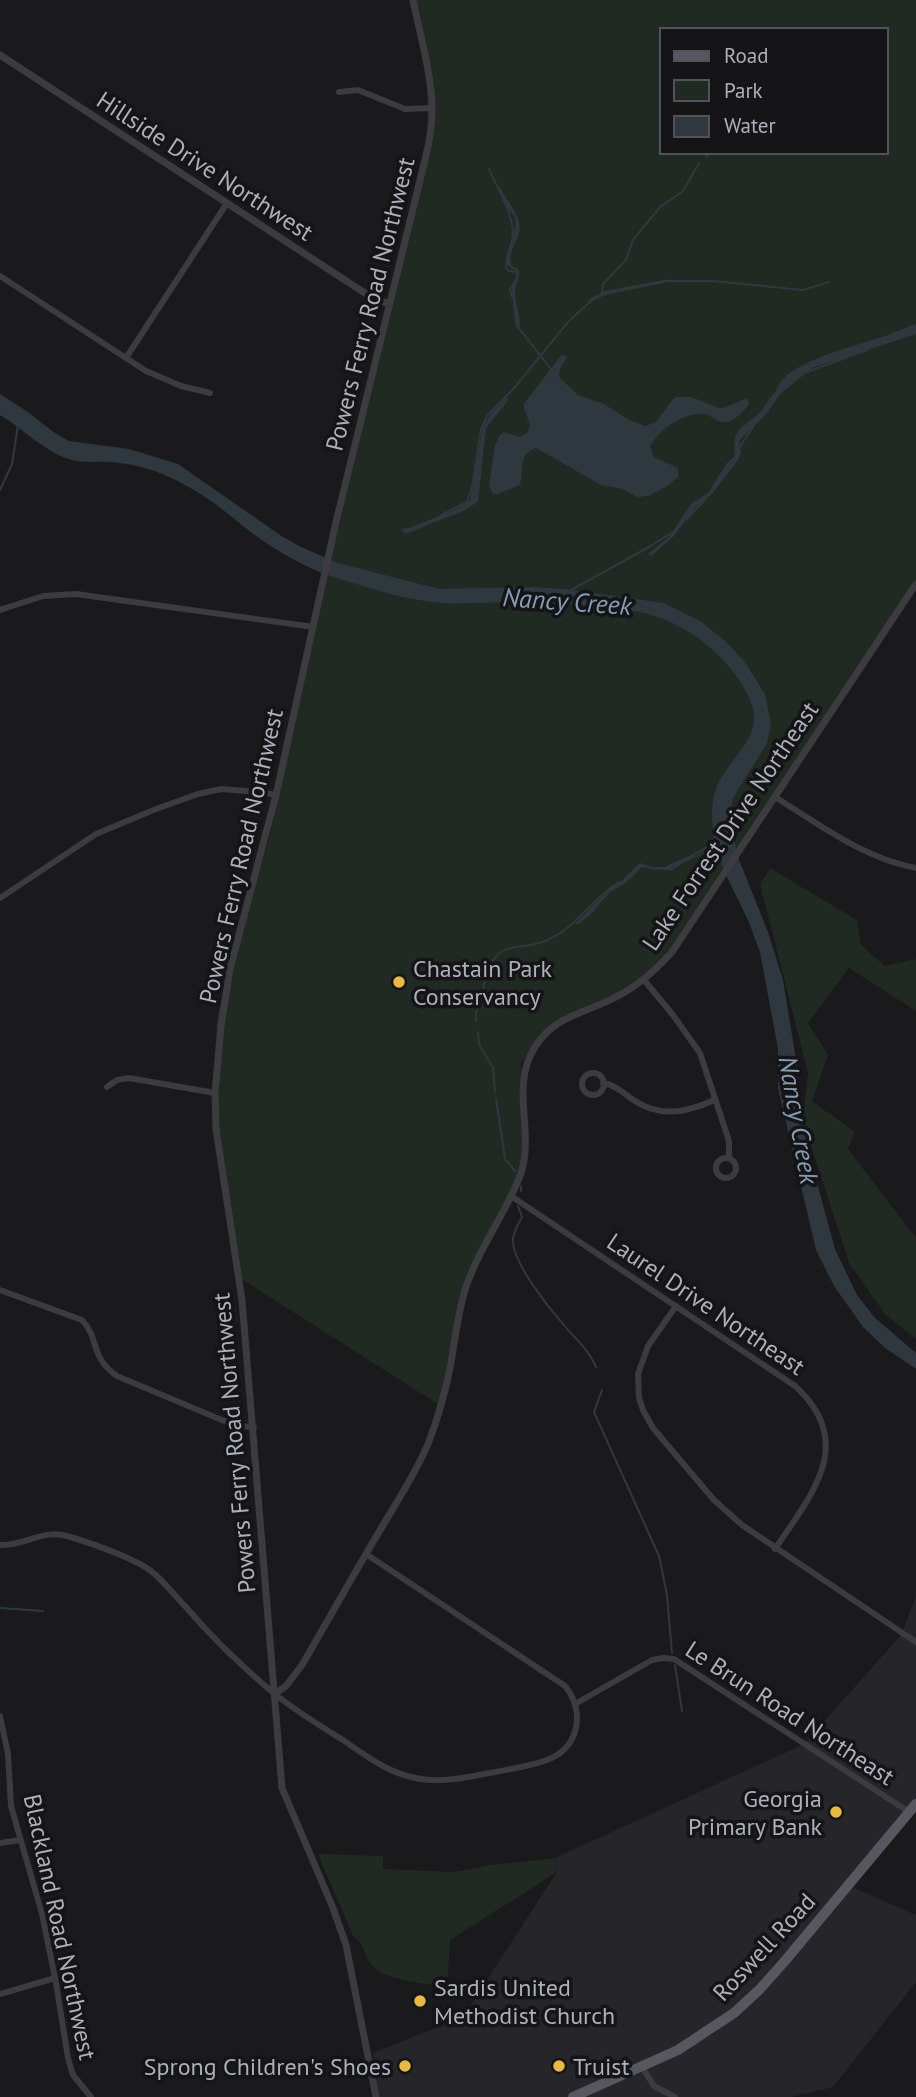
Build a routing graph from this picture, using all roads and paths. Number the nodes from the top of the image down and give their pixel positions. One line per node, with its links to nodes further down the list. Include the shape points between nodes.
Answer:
1 (413, 0): 4 (street, Powers Ferry Road Northwest)
2 (0, 55): 5 (street, Hillside Drive Northwest)
3 (339, 92): 4 (street, via 358,90 405,109)
4 (432, 108): 7 (street, Powers Ferry Road Northwest, via 425,160)
5 (226, 203): 7 (street, Hillside Drive Northwest, via 374,299); 8 (street)
6 (0, 276): 8 (street)
7 (390, 304): 12 (street, Powers Ferry Road Northwest)
8 (126, 358): 9 (street, via 163,379)
9 (210, 393)
10 (916, 584): 14 (street, Lake Forrest Drive Northeast)
11 (0, 610): 12 (street, via 43,596 76,594)
12 (314, 627): 13 (street, Powers Ferry Road Northwest)
13 (276, 796): 16 (street, via 220,789 156,809 96,834); 20 (street, Powers Ferry Road Northwest, via 230,969)
14 (775, 797): 15 (street, via 855,846 890,862); 17 (street, Lake Forrest Drive Northeast, via 672,952)
15 (916, 867)
16 (0, 898)
17 (644, 980): 21 (street, via 700,1053); 23 (street, Lake Forrest Drive Northeast, via 566,1017 534,1047 522,1082 525,1156)
18 (603, 1083): 21 (street, via 664,1112 688,1111)
19 (107, 1087): 20 (street, via 130,1078)
20 (215, 1093): 26 (street, Powers Ferry Road Northwest)
21 (714, 1100): 22 (street, via 729,1141)
22 (729, 1158)
23 (511, 1196): 25 (street, Laurel Drive Northeast); 29 (street, Lake Forrest Drive Northeast, via 466,1289 428,1443)
24 (0, 1290): 26 (street, via 82,1320 100,1360 117,1376 236,1426)
25 (676, 1306): 28 (street, via 641,1362 637,1386 643,1410 653,1429 714,1500); 28 (street, Laurel Drive Northeast, via 795,1386 820,1419 825,1447 821,1474)
26 (254, 1427): 31 (street, Powers Ferry Road Northwest)
27 (0, 1545): 31 (street, via 61,1535 141,1565 160,1578)
28 (775, 1549): 30 (street)
29 (366, 1553): 31 (street, Lake Forrest Drive Northeast, via 302,1665); 32 (street, via 559,1682)
30 (916, 1642)
31 (275, 1694): 32 (street, via 385,1768 437,1781 515,1769 554,1757 574,1734); 42 (street, Powers Ferry Road Northwest, via 282,1788 346,1945)
32 (575, 1704): 35 (street, Le Brun Road Northeast, via 652,1660 674,1659)
33 (0, 1716): 34 (street, Blackland Road Northwest)
34 (1, 1725): 36 (street, Blackland Road Northwest)
35 (913, 1808): 40 (main road, Roswell Road, via 759,1990 707,2032)
36 (20, 1840): 37 (street); 38 (street, Blackland Road Northwest)
37 (0, 1843)
38 (55, 1978): 39 (street); 41 (street, Blackland Road Northwest, via 68,2059 73,2075)
39 (0, 1994)
40 (642, 2067): 43 (main road, Roswell Road); 44 (street, via 654,2085)
41 (91, 2097)
42 (376, 2097)
43 (573, 2097)
44 (675, 2097)

